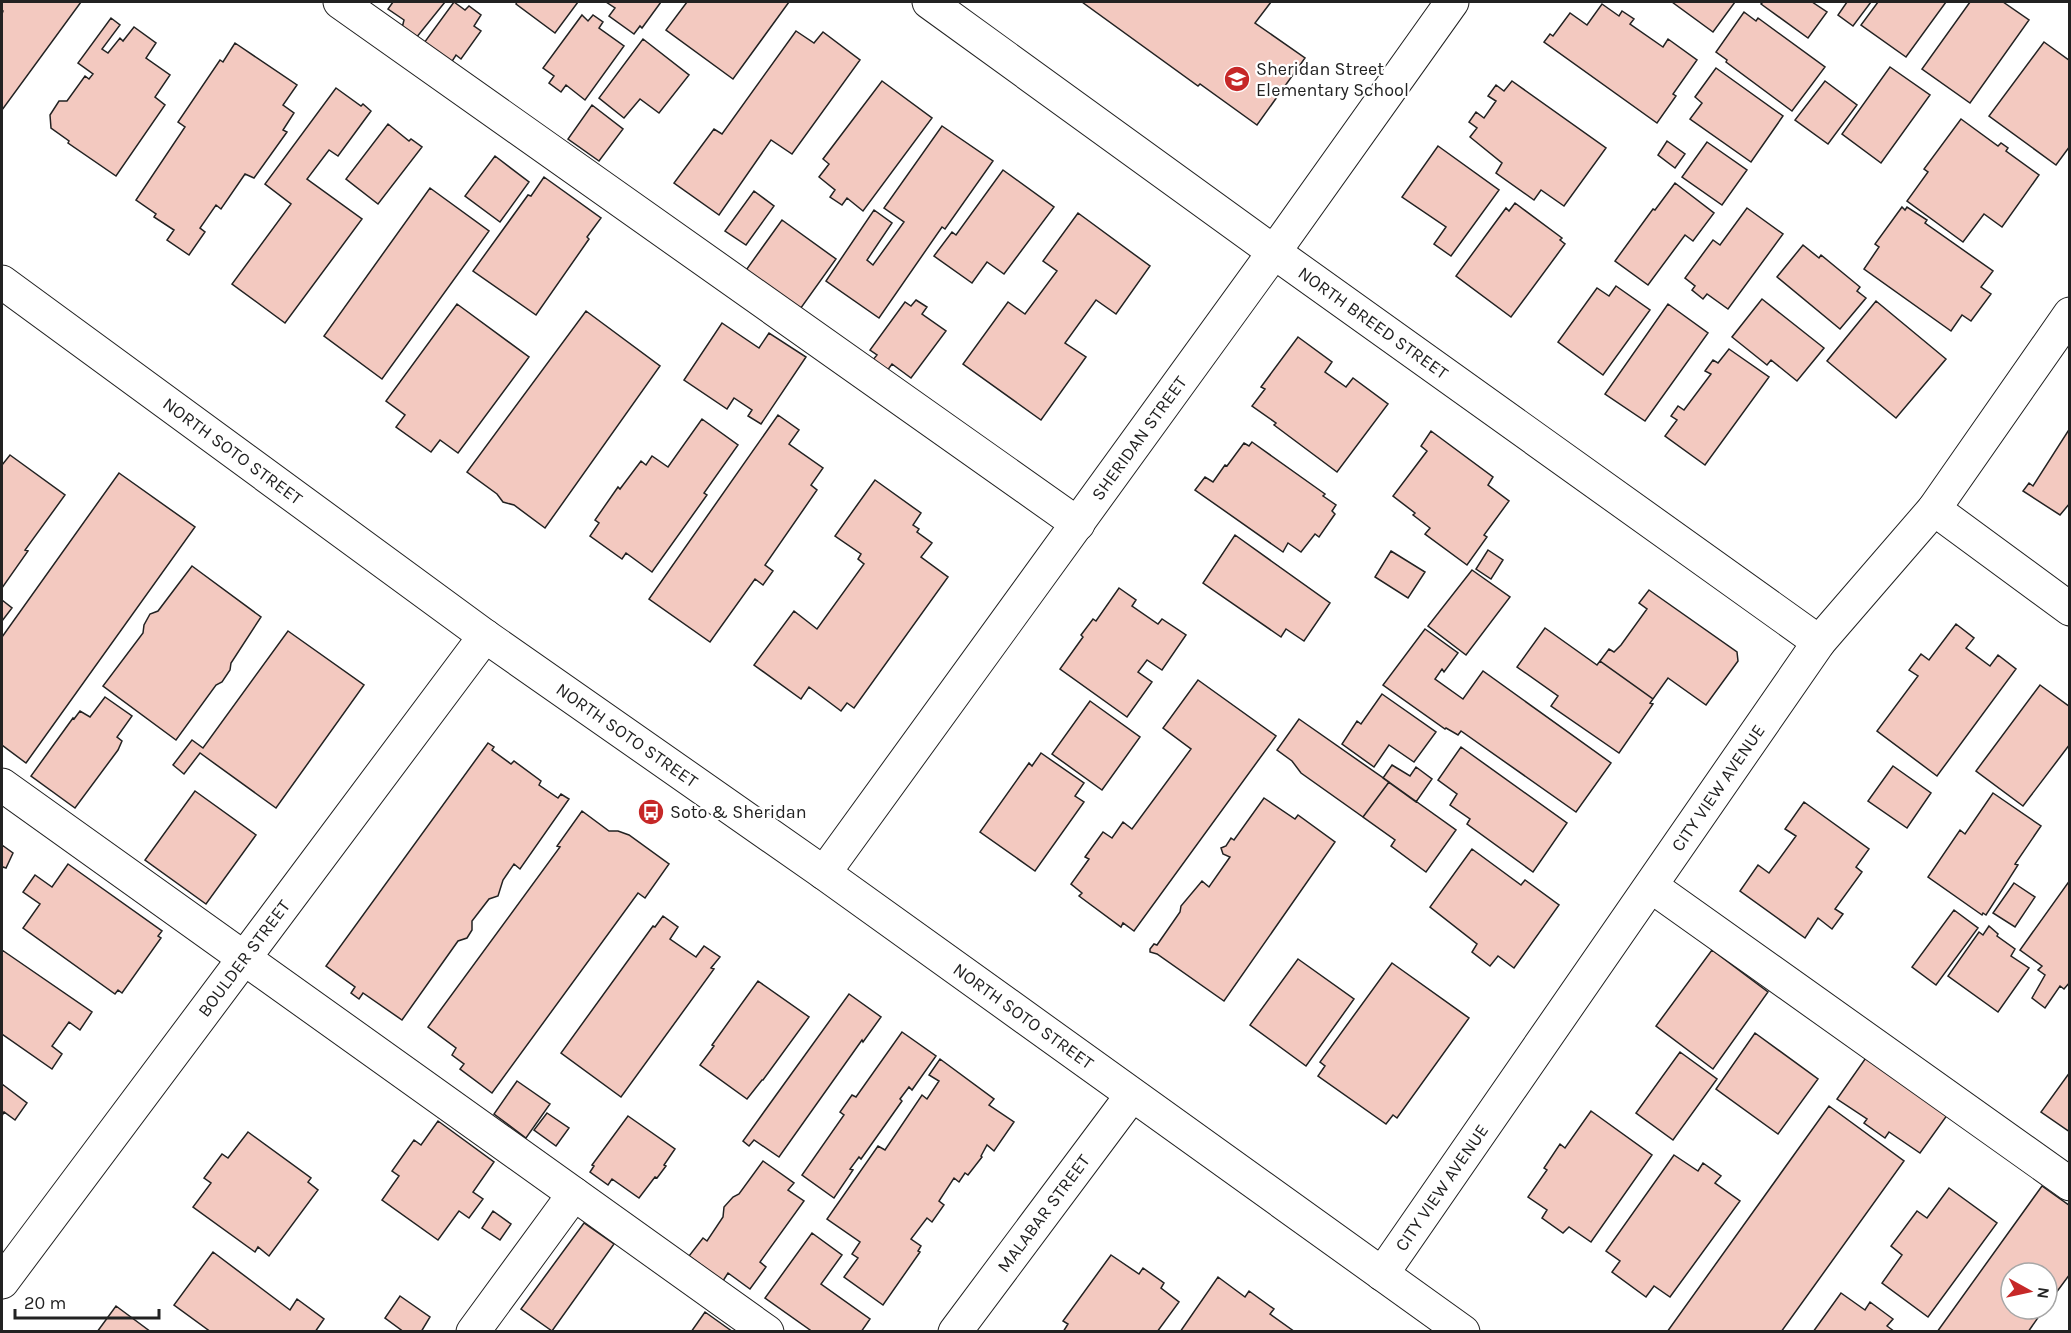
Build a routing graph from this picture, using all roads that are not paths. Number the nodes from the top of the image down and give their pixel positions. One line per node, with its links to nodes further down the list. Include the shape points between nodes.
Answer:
1 (340, 2): 8 (street)
2 (928, 2): 4 (street, NORTH BREED STREET)
3 (1452, 2): 4 (street, SHERIDAN STREET)
4 (1274, 252): 8 (street, SHERIDAN STREET); 11 (street, NORTH BREED STREET)
5 (2, 282): 10 (street, NORTH SOTO STREET)
6 (2070, 314): 7 (street, CITY VIEW AVENUE)
7 (1934, 509): 9 (street); 11 (street, CITY VIEW AVENUE)
8 (1078, 524): 13 (street, SHERIDAN STREET)
9 (2070, 609)
10 (485, 636): 13 (street, NORTH SOTO STREET); 15 (street, BOULDER STREET)
11 (1819, 642): 14 (street, CITY VIEW AVENUE)
12 (2, 785): 15 (street)
13 (824, 873): 16 (street, NORTH SOTO STREET)
14 (1651, 886): 17 (street); 19 (street, CITY VIEW AVENUE)
15 (243, 959): 18 (street); 20 (street, BOULDER STREET)
16 (1132, 1095): 19 (street, NORTH SOTO STREET); 23 (street, MALABAR STREET)
17 (2070, 1184)
18 (574, 1194): 21 (street); 22 (street)
19 (1382, 1274): 24 (street, NORTH SOTO STREET)
20 (2, 1282)
21 (473, 1332)
22 (767, 1332)
23 (955, 1332)
24 (1463, 1332)

